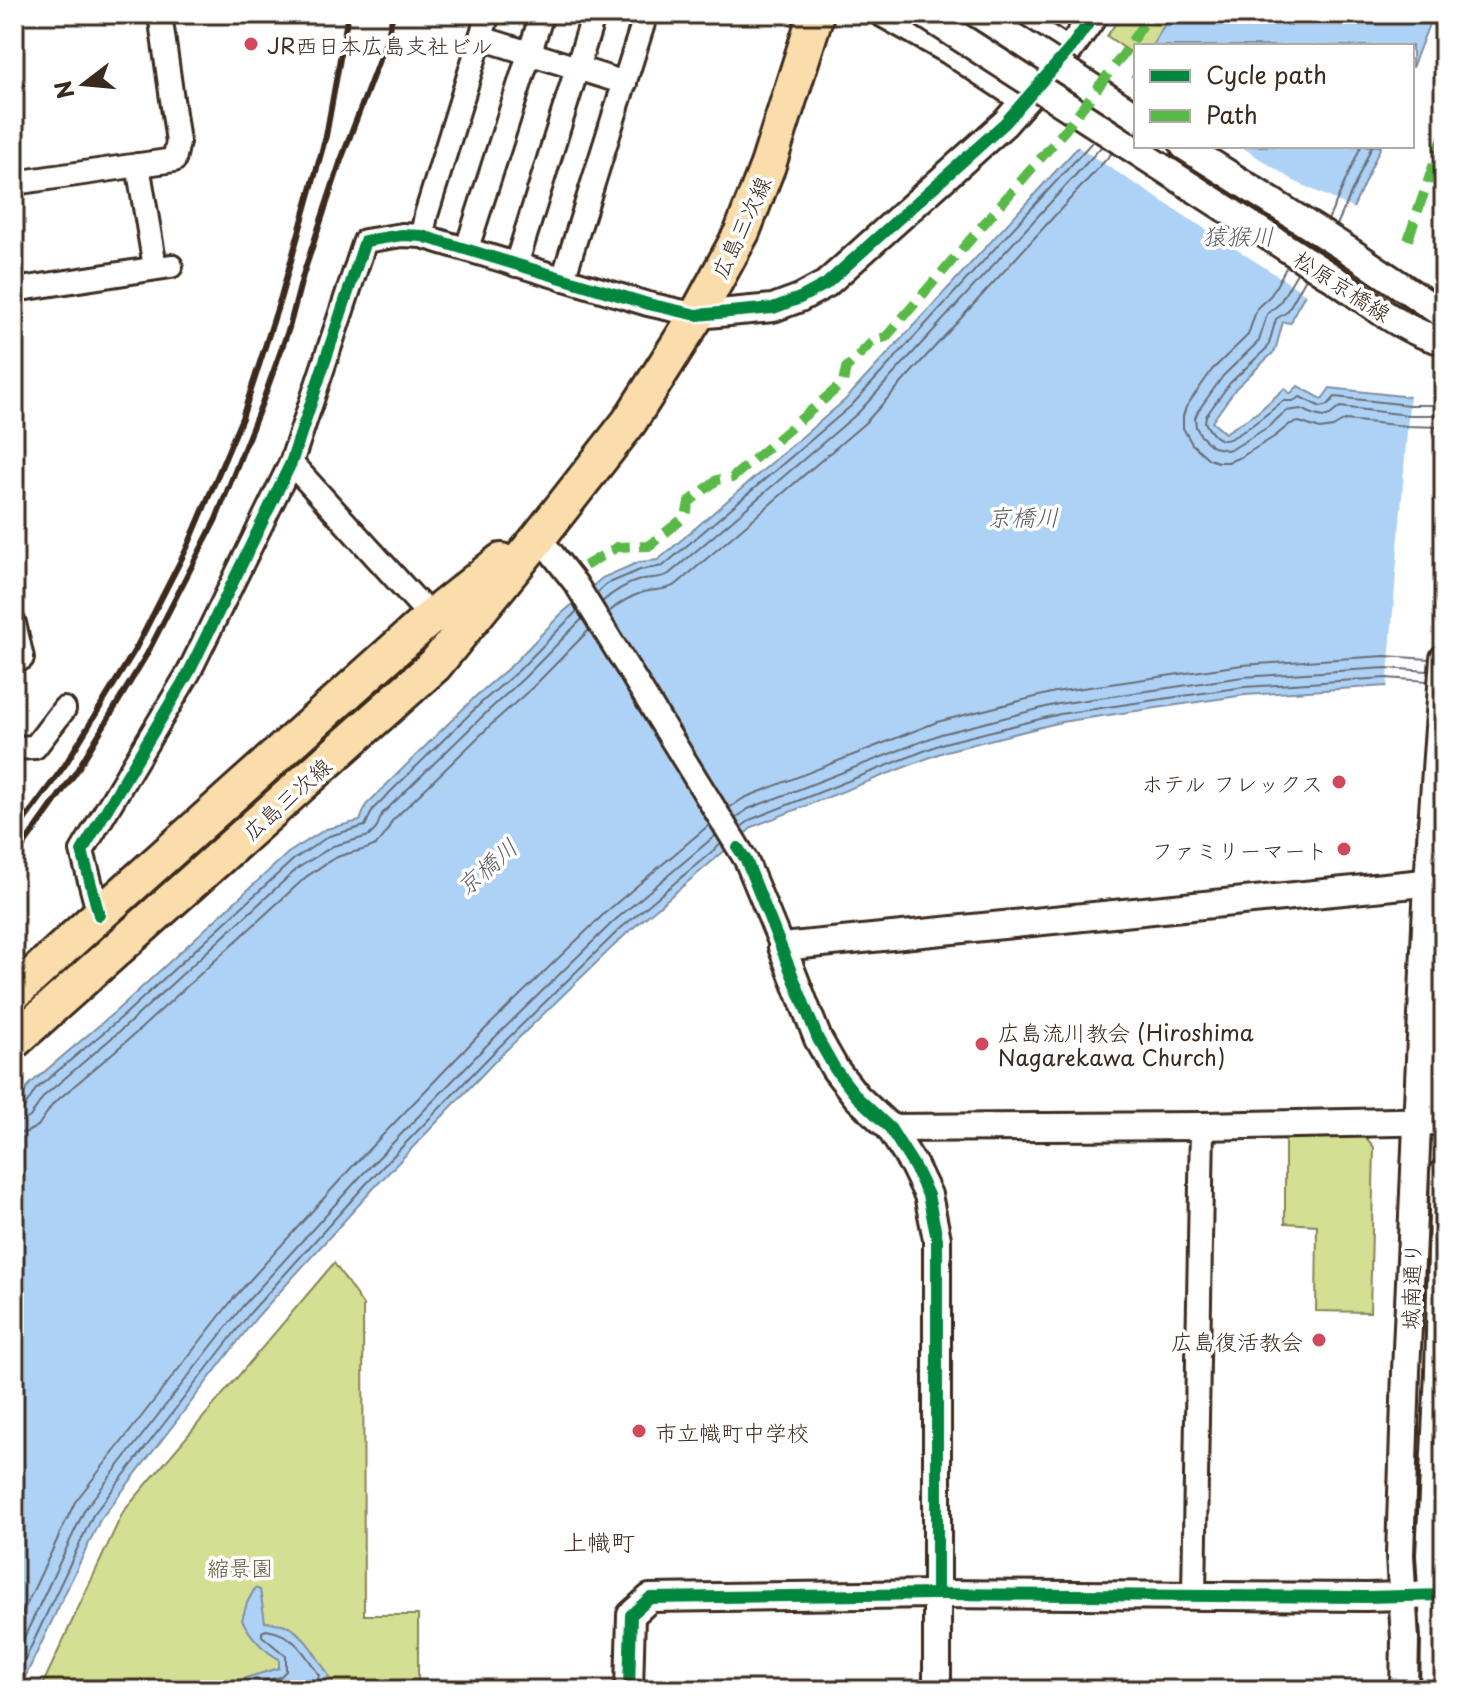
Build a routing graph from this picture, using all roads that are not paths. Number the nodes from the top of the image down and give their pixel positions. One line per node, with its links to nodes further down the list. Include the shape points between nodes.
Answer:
1 (160, 14): 20 (street, via 178,142 174,160)
2 (488, 14): 12 (street)
3 (542, 14): 14 (street)
4 (594, 14): 15 (street)
5 (646, 14): 16 (street)
6 (816, 14): 27 (main road, 広島三次線, via 742,232)
7 (880, 14): 17 (street)
8 (924, 14): 29 (street, 松原京橋線, bridge, via 1389,316)
9 (978, 14): 18 (street, bridge)
10 (1014, 14): 13 (street)
11 (1095, 14): 13 (street)
12 (481, 38): 14 (street); 22 (street)
13 (1069, 50): 17 (street)
14 (531, 54): 15 (street); 23 (street)
15 (577, 67): 16 (street); 24 (street)
16 (625, 83): 25 (street)
17 (1024, 102): 27 (street, via 826,284 773,308)
18 (1134, 115)
19 (1187, 148): 28 (street, 松原京橋線)
20 (138, 165): 21 (street); 26 (street, via 163,266)
21 (14, 183)
22 (422, 236): 23 (street); 30 (street, via 365,241)
23 (467, 248): 24 (street)
24 (516, 265): 25 (street)
25 (563, 279): 27 (street)
26 (14, 290)
27 (697, 315): 31 (main road, 広島三次線, via 629,422)
28 (1444, 315)
29 (1444, 341)
30 (291, 463): 32 (street); 39 (street, via 189,672 82,851)
31 (539, 537): 32 (main road, 広島三次線); 40 (street, via 576,584 746,860); 42 (main road, 広島三次線, via 435,665)
32 (431, 617): 39 (main road, 広島三次線)
33 (14, 623): 34 (street)
34 (22, 658)
35 (1444, 658): 38 (street, 城南通り)
36 (64, 709): 37 (street, via 35,747)
37 (14, 748)
38 (1436, 882): 40 (street); 43 (street, 城南通り); 45 (street, 城南通り)
39 (99, 915): 41 (main road, 広島三次線)
40 (782, 947): 47 (street, via 835,1069)
41 (14, 993)
42 (14, 1041)
43 (1444, 1104)
44 (1444, 1121): 45 (street)
45 (1417, 1123): 46 (street); 49 (street, 城南通り)
46 (1202, 1126): 47 (street); 52 (street)
47 (890, 1128): 51 (street, via 928,1195 937,1239)
48 (1444, 1172): 50 (street, 城南通り)
49 (1406, 1371): 50 (street); 54 (street, 城南通り)
50 (1442, 1372): 53 (street, 城南通り, via 1430,1555)
51 (937, 1594): 52 (street); 55 (street, via 650,1598 631,1615); 56 (street)
52 (1194, 1594): 54 (street)
53 (1438, 1595): 54 (street); 58 (street, 城南通り)
54 (1402, 1596): 57 (street, 城南通り)
55 (629, 1690)
56 (937, 1690)
57 (1404, 1690)
58 (1434, 1690)

